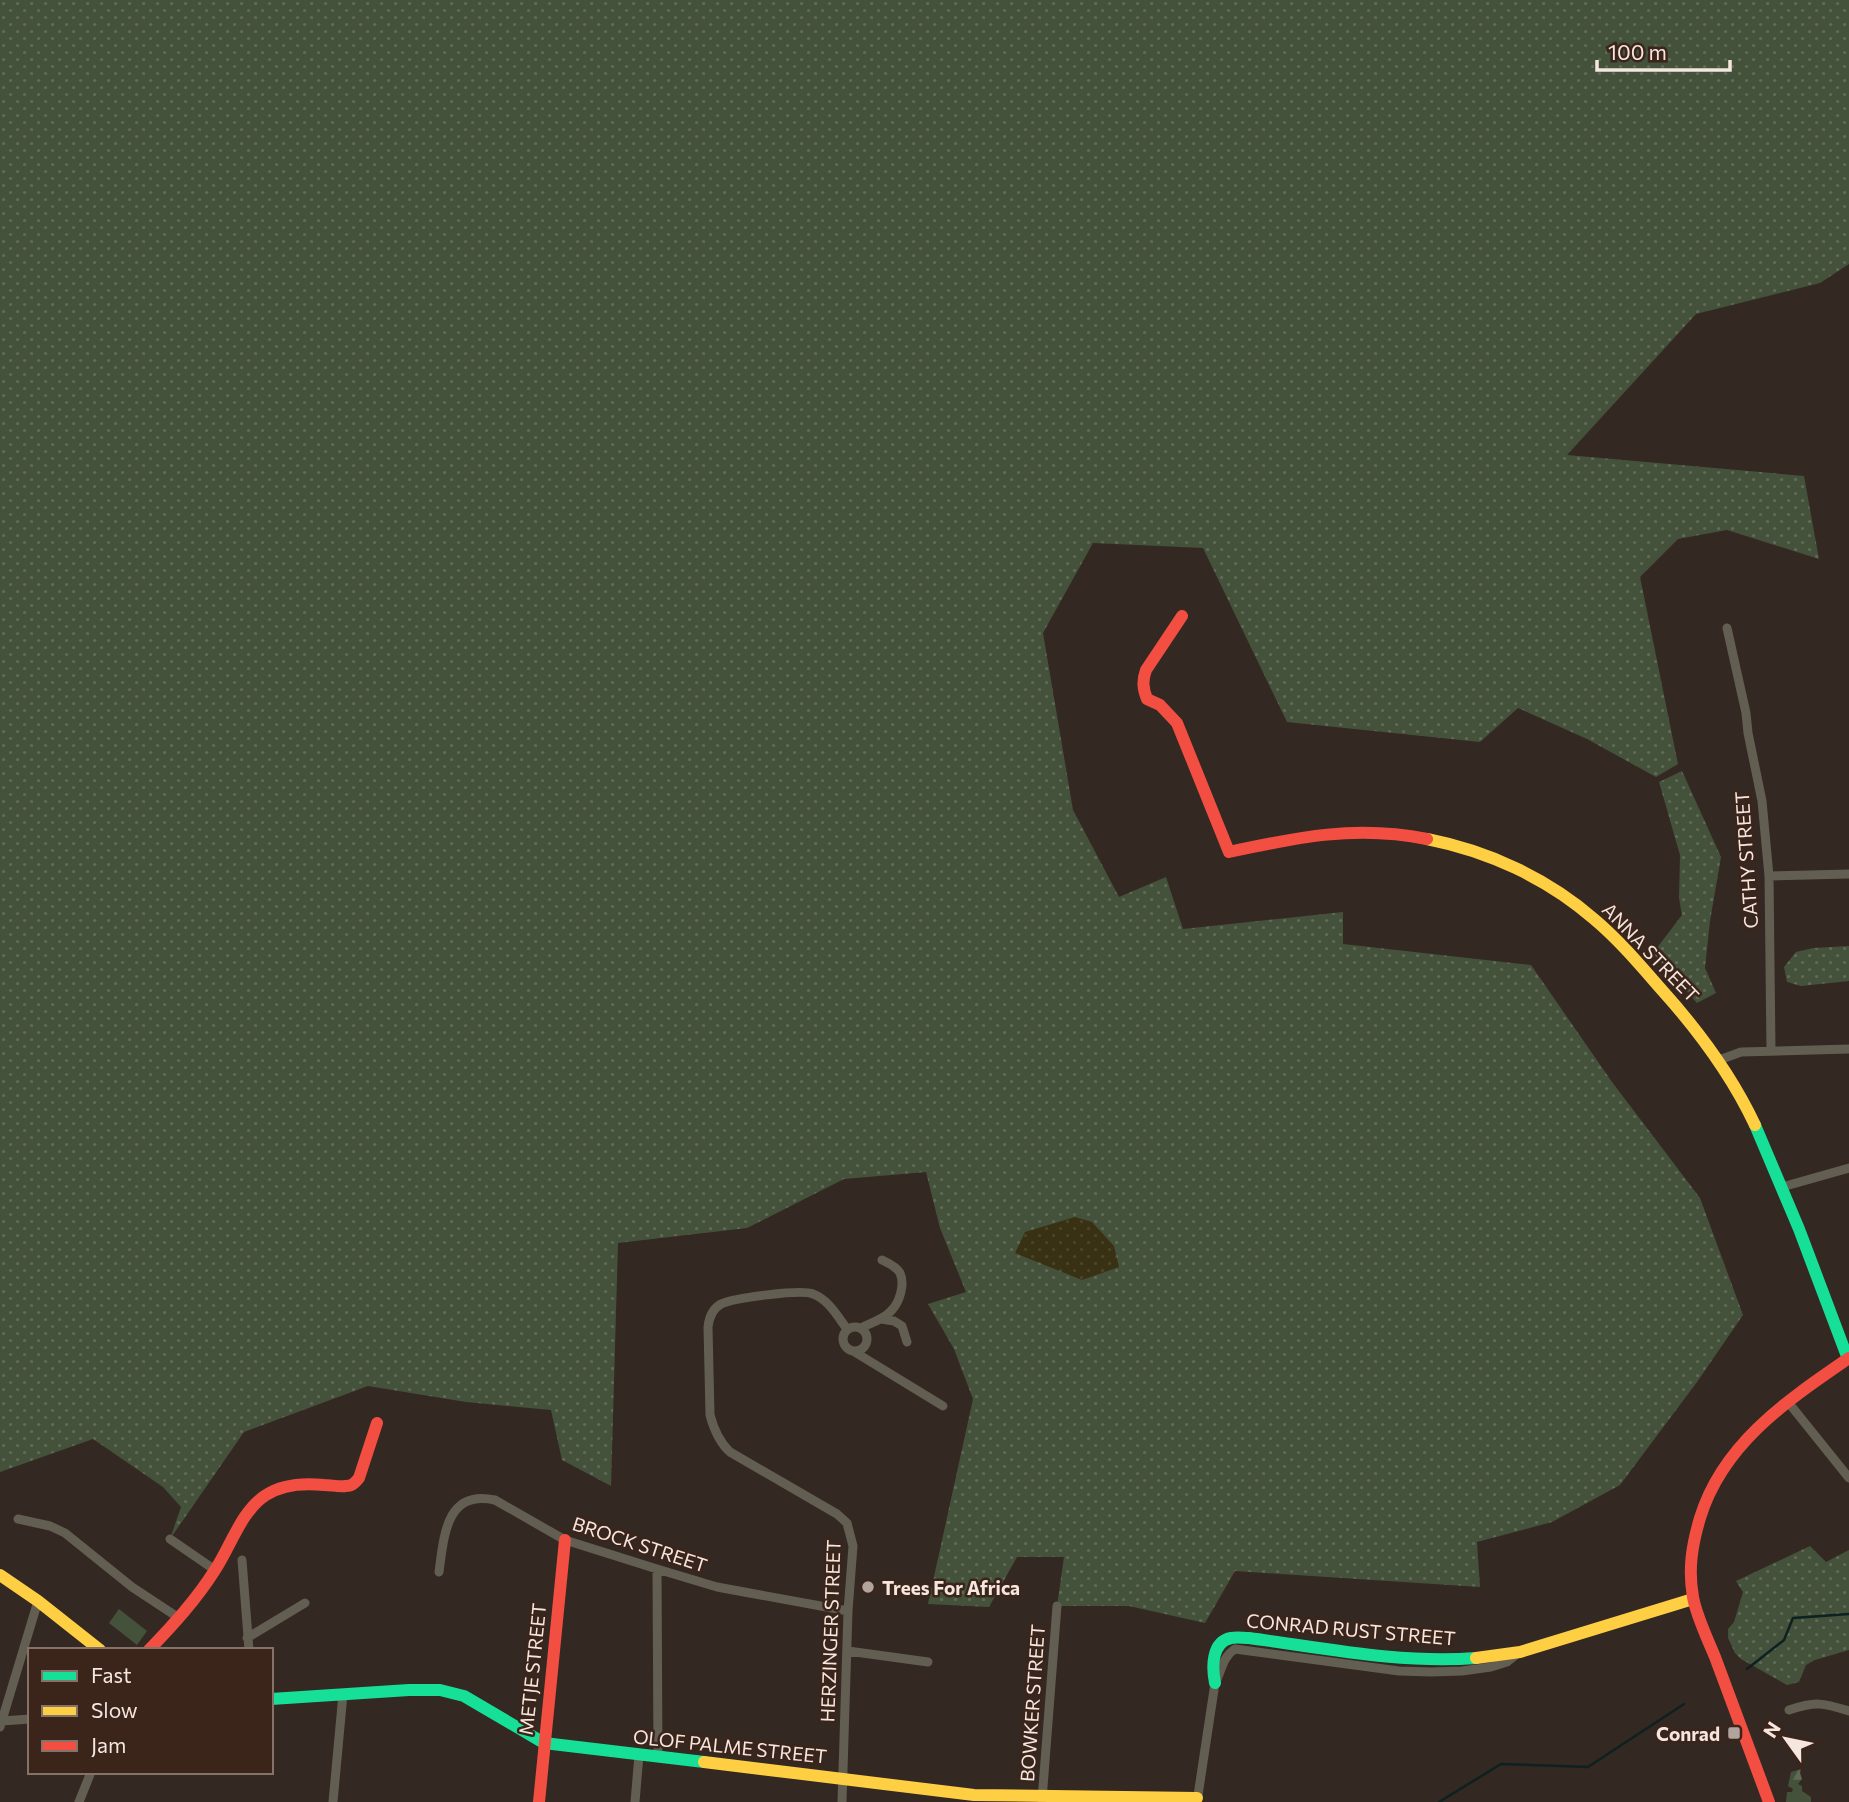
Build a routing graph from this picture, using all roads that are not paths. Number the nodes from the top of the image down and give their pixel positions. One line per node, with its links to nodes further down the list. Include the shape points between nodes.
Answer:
1 (1182, 616): 7 (street, ANNA STREET, via 1146,670 1142,688 1147,699 1177,723 1229,852 1348,832 1445,842 1480,852 1527,873 1592,917 1693,1024)
2 (1727, 628): 4 (street, CATHY STREET, via 1762,801)
3 (1849, 874): 4 (street)
4 (1769, 876): 6 (street, CATHY STREET)
5 (1849, 1049): 6 (street)
6 (1771, 1050): 7 (street, via 1741,1052)
7 (1719, 1060): 9 (street, ANNA STREET)
8 (1849, 1168): 9 (street)
9 (1782, 1187): 16 (street, ANNA STREET)
10 (881, 1260): 11 (street, via 894,1266 902,1281 897,1302)
11 (881, 1319): 12 (street); 14 (street, via 902,1326)
12 (861, 1328): 13 (street); 15 (street, via 867,1343)
13 (847, 1329): 15 (street, HERZINGER STREET, via 842,1339); 33 (street, HERZINGER STREET, via 823,1300 803,1291 721,1304 710,1314 708,1327 709,1415 717,1436 730,1452 847,1523 853,1546)
14 (907, 1342)
15 (853, 1352): 18 (street)
16 (1849, 1359): 17 (street)
17 (1788, 1402): 20 (street); 29 (street, via 1753,1430 1728,1459 1706,1499 1693,1540)
18 (943, 1406)
19 (377, 1423): 26 (street, via 353,1485 306,1483 264,1497 249,1511)
20 (1849, 1478)
21 (18, 1519): 34 (street, via 65,1533)
22 (170, 1539): 26 (street)
23 (565, 1540): 25 (street, BROCK STREET); 27 (street, BROCK STREET, via 495,1500 472,1499 447,1523); 49 (street, METJE STREET)
24 (242, 1560): 35 (street)
25 (657, 1569): 33 (street, BROCK STREET, via 717,1587); 51 (street)
26 (215, 1570): 34 (street)
27 (439, 1572)
28 (0, 1575): 30 (street)
29 (1693, 1599): 40 (street, CONRAD RUST STREET); 62 (street)
30 (38, 1601): 36 (street); 48 (street)
31 (305, 1603): 35 (street)
32 (1057, 1606): 55 (street, BOWKER STREET)
33 (848, 1611): 39 (street, HERZINGER STREET)
34 (179, 1618): 37 (street)
35 (247, 1637): 38 (street)
36 (97, 1648)
37 (151, 1648)
38 (249, 1648)
39 (848, 1651): 41 (street); 53 (street, HERZINGER STREET)
40 (1520, 1651): 42 (street, CONRAD RUST STREET, via 1491,1667 1431,1672 1235,1649 1226,1657); 42 (street, CONRAD RUST STREET, via 1479,1658 1424,1659 1230,1637 1216,1652)
41 (928, 1662)
42 (1215, 1683): 56 (street)
43 (343, 1695): 44 (street, OLOF PALME STREET); 49 (street, OLOF PALME STREET, via 409,1690 453,1693); 58 (street)
44 (273, 1699)
45 (1789, 1710): 46 (street, via 1816,1703)
46 (1849, 1711)
47 (28, 1719): 48 (street)
48 (1, 1724)
49 (544, 1743): 50 (street, OLOF PALME STREET); 59 (street, METJE STREET)
50 (639, 1755): 51 (street, OLOF PALME STREET); 60 (street)
51 (657, 1757): 53 (street, OLOF PALME STREET)
52 (90, 1774): 57 (street)
53 (843, 1778): 54 (street, OLOF PALME STREET); 61 (street, HERZINGER STREET)
54 (974, 1798): 55 (street, OLOF PALME STREET)
55 (1042, 1799): 56 (street, OLOF PALME STREET)
56 (1197, 1800)
57 (79, 1802)
58 (333, 1802)
59 (539, 1802)
60 (635, 1802)
61 (842, 1802)
62 (1769, 1802)

